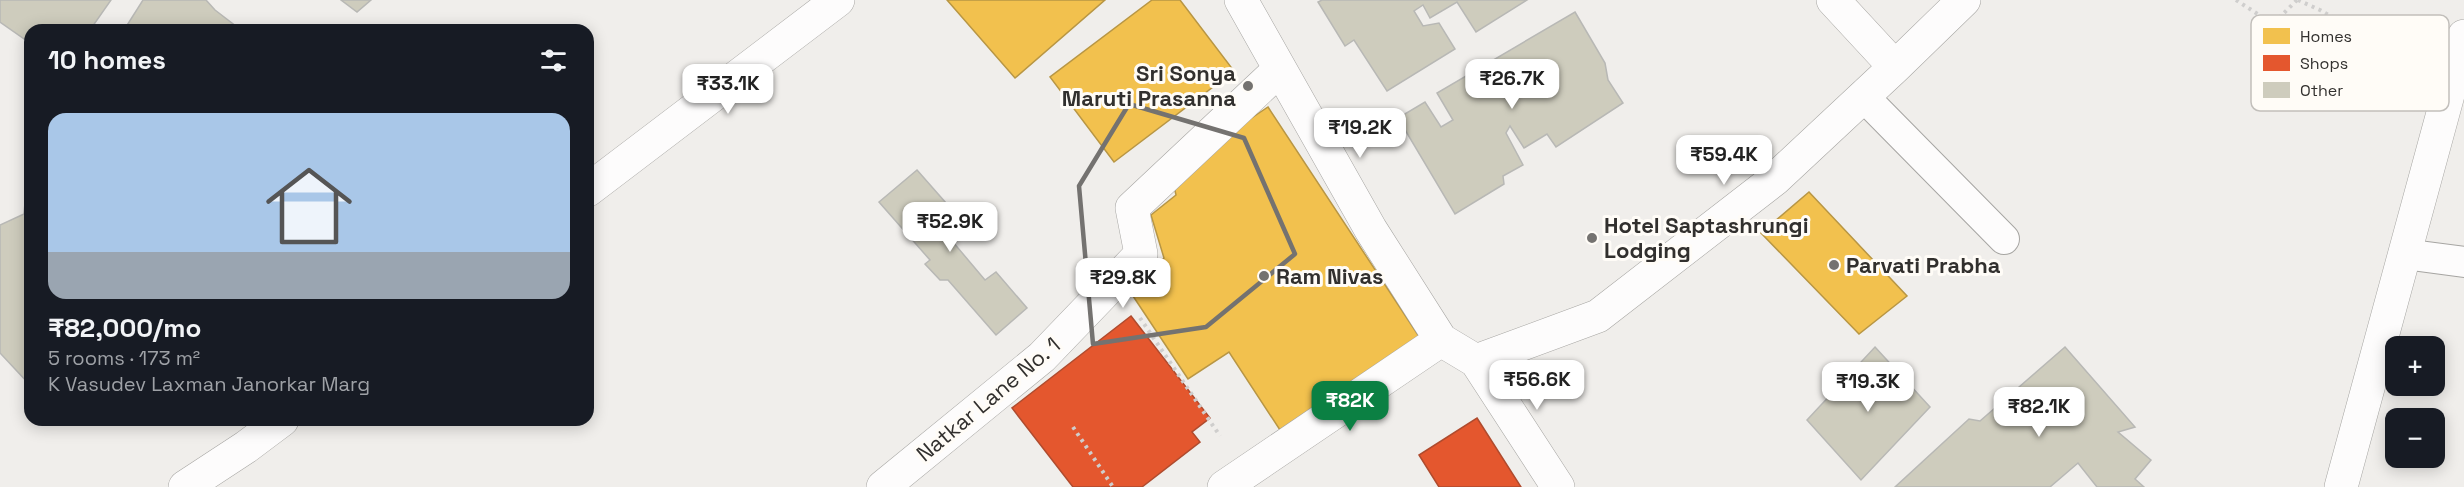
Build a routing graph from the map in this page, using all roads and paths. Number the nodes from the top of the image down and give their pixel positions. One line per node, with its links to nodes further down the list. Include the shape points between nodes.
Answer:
1 (838, 0): 16 (street)
2 (1241, 0): 12 (street)
3 (1833, 0): 11 (street)
4 (1964, 0): 11 (street)
5 (2236, 0): 7 (path)
6 (2297, 0): 8 (path); 9 (path)
7 (2259, 15)
8 (2282, 15)
9 (2329, 15)
10 (2460, 50): 13 (street)
11 (1895, 67): 14 (street)
12 (1280, 69): 20 (street, Natkar Lane No. 1, via 1132,208 1141,254); 21 (street, via 1371,230)
13 (2449, 90)
14 (1863, 96): 17 (lane); 22 (street, via 1775,179 1598,316)
15 (2443, 111): 18 (street)
16 (594, 185)
17 (2004, 239)
18 (2404, 254): 19 (lane); 31 (street)
19 (2464, 262)
20 (1114, 280): 25 (path); 27 (street, Natkar Lane No. 1, via 1042,357)
21 (1441, 340): 22 (street); 29 (street)
22 (1476, 361): 30 (street)
23 (274, 426): 26 (street)
24 (1073, 427): 28 (path)
25 (1219, 435)
26 (185, 487)
27 (883, 487)
28 (1113, 487)
29 (1224, 487)
30 (1558, 487)
31 (2341, 487)

